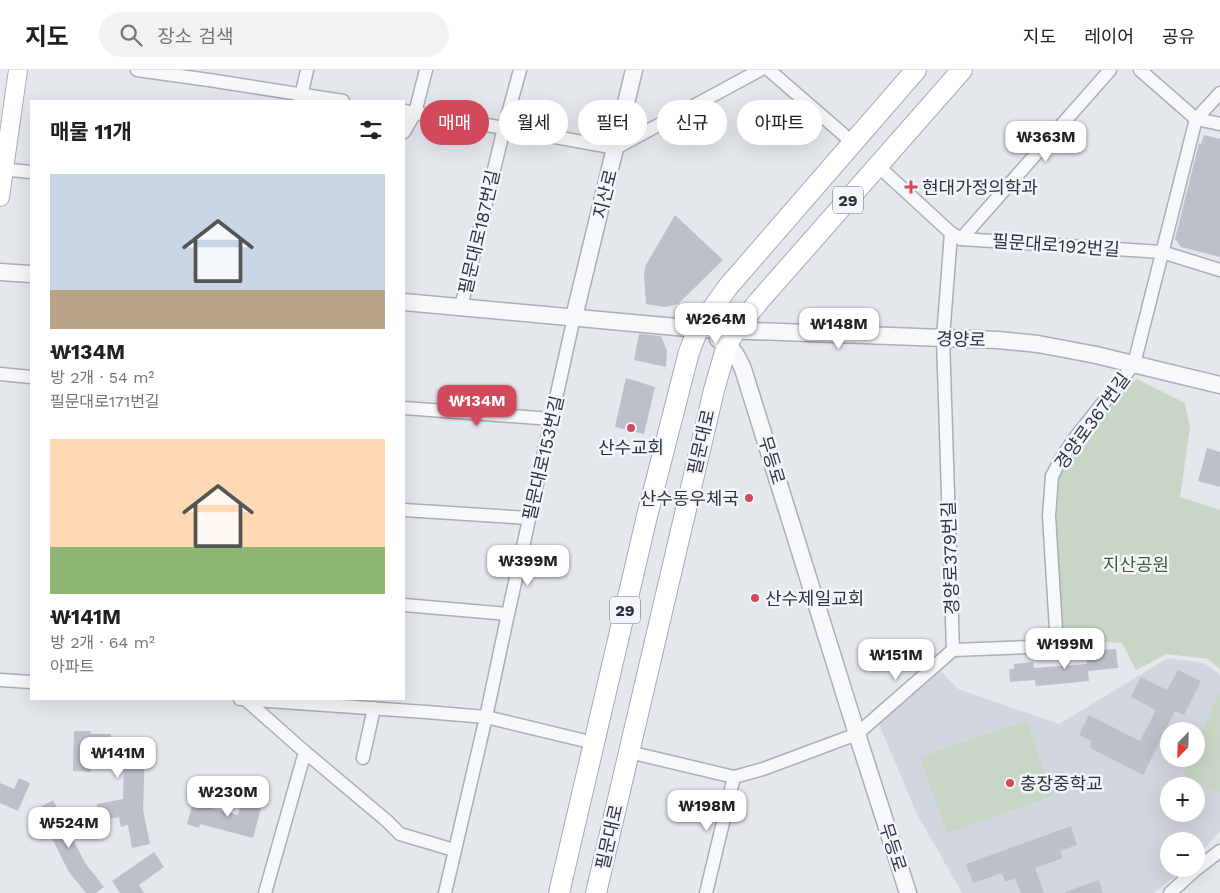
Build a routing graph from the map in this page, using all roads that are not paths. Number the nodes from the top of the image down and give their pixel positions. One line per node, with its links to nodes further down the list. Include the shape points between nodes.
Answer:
1 (18, 70): 28 (main road)
2 (137, 70): 13 (street)
3 (307, 70): 15 (street)
4 (426, 70): 18 (street)
5 (520, 70): 17 (street, 필문대로187번길)
6 (634, 70): 26 (street, 지산로)
7 (760, 70): 26 (street)
8 (769, 70): 24 (street)
9 (916, 70): 24 (main road, 필문대로 / 29)
10 (962, 70): 27 (main road, 필문대로 / 29)
11 (1110, 70): 31 (street)
12 (1140, 70): 19 (street)
13 (210, 75): 15 (street)
14 (1220, 93): 19 (street)
15 (301, 98): 16 (street)
16 (329, 100)
17 (512, 100)
18 (409, 112): 21 (street); 22 (street)
19 (1196, 119): 20 (street); 32 (street)
20 (1220, 124)
21 (499, 127)
22 (405, 128)
23 (568, 139): 26 (street)
24 (852, 142): 39 (main road, 필문대로 / 29, via 727,288)
25 (500, 145): 37 (street, 필문대로187번길)
26 (616, 148): 38 (street, 지산로)
27 (878, 166): 31 (street); 40 (main road, 필문대로 / 29, via 759,301)
28 (2, 169): 29 (street); 30 (main road)
29 (30, 172)
30 (0, 198)
31 (956, 236): 32 (street, 필문대로192번길); 41 (street)
32 (1162, 252): 33 (street, 필문대로192번길); 42 (street)
33 (1220, 270)
34 (0, 272): 35 (street)
35 (30, 274)
36 (405, 302): 37 (street)
37 (461, 307): 38 (street)
38 (574, 317): 39 (street); 47 (street, 필문대로153번길)
39 (698, 329): 40 (street, 경양로); 60 (main road, 필문대로 / 29, via 682,376)
40 (731, 338): 41 (street, 경양로); 59 (street, 무등로); 62 (main road, 필문대로 / 29, via 714,390)
41 (943, 338): 42 (street, 경양로, via 1038,344); 52 (street, 경양로379번길)
42 (1134, 364): 45 (street, 경양로); 52 (street, 경양로367번길, via 1075,438 1052,476 1049,516 1056,646)
43 (0, 374): 44 (street)
44 (30, 377)
45 (1220, 385)
46 (405, 408): 47 (street)
47 (552, 419): 49 (street, 필문대로153번길)
48 (405, 510): 49 (street)
49 (529, 518): 51 (street, 필문대로153번길)
50 (405, 605): 51 (street)
51 (508, 614): 58 (street, 필문대로153번길)
52 (953, 650): 59 (street)
53 (0, 680): 54 (street)
54 (30, 682)
55 (246, 700): 61 (street)
56 (259, 700): 57 (street)
57 (374, 708): 58 (street); 63 (street)
58 (486, 717): 60 (street); 65 (street, 필문대로153번길)
59 (857, 734): 64 (street); 72 (street, 무등로)
60 (594, 743): 69 (main road, 필문대로 / 29)
61 (304, 752): 65 (street, via 400,834); 67 (street)
62 (629, 752): 64 (street); 70 (main road, 필문대로 / 29)
63 (363, 758)
64 (734, 777): 71 (street)
65 (454, 850): 68 (street, 필문대로153번길)
66 (1220, 851): 73 (street)
67 (265, 893)
68 (445, 893)
69 (559, 893)
70 (596, 893)
71 (706, 893)
72 (908, 893)
73 (1170, 893)

